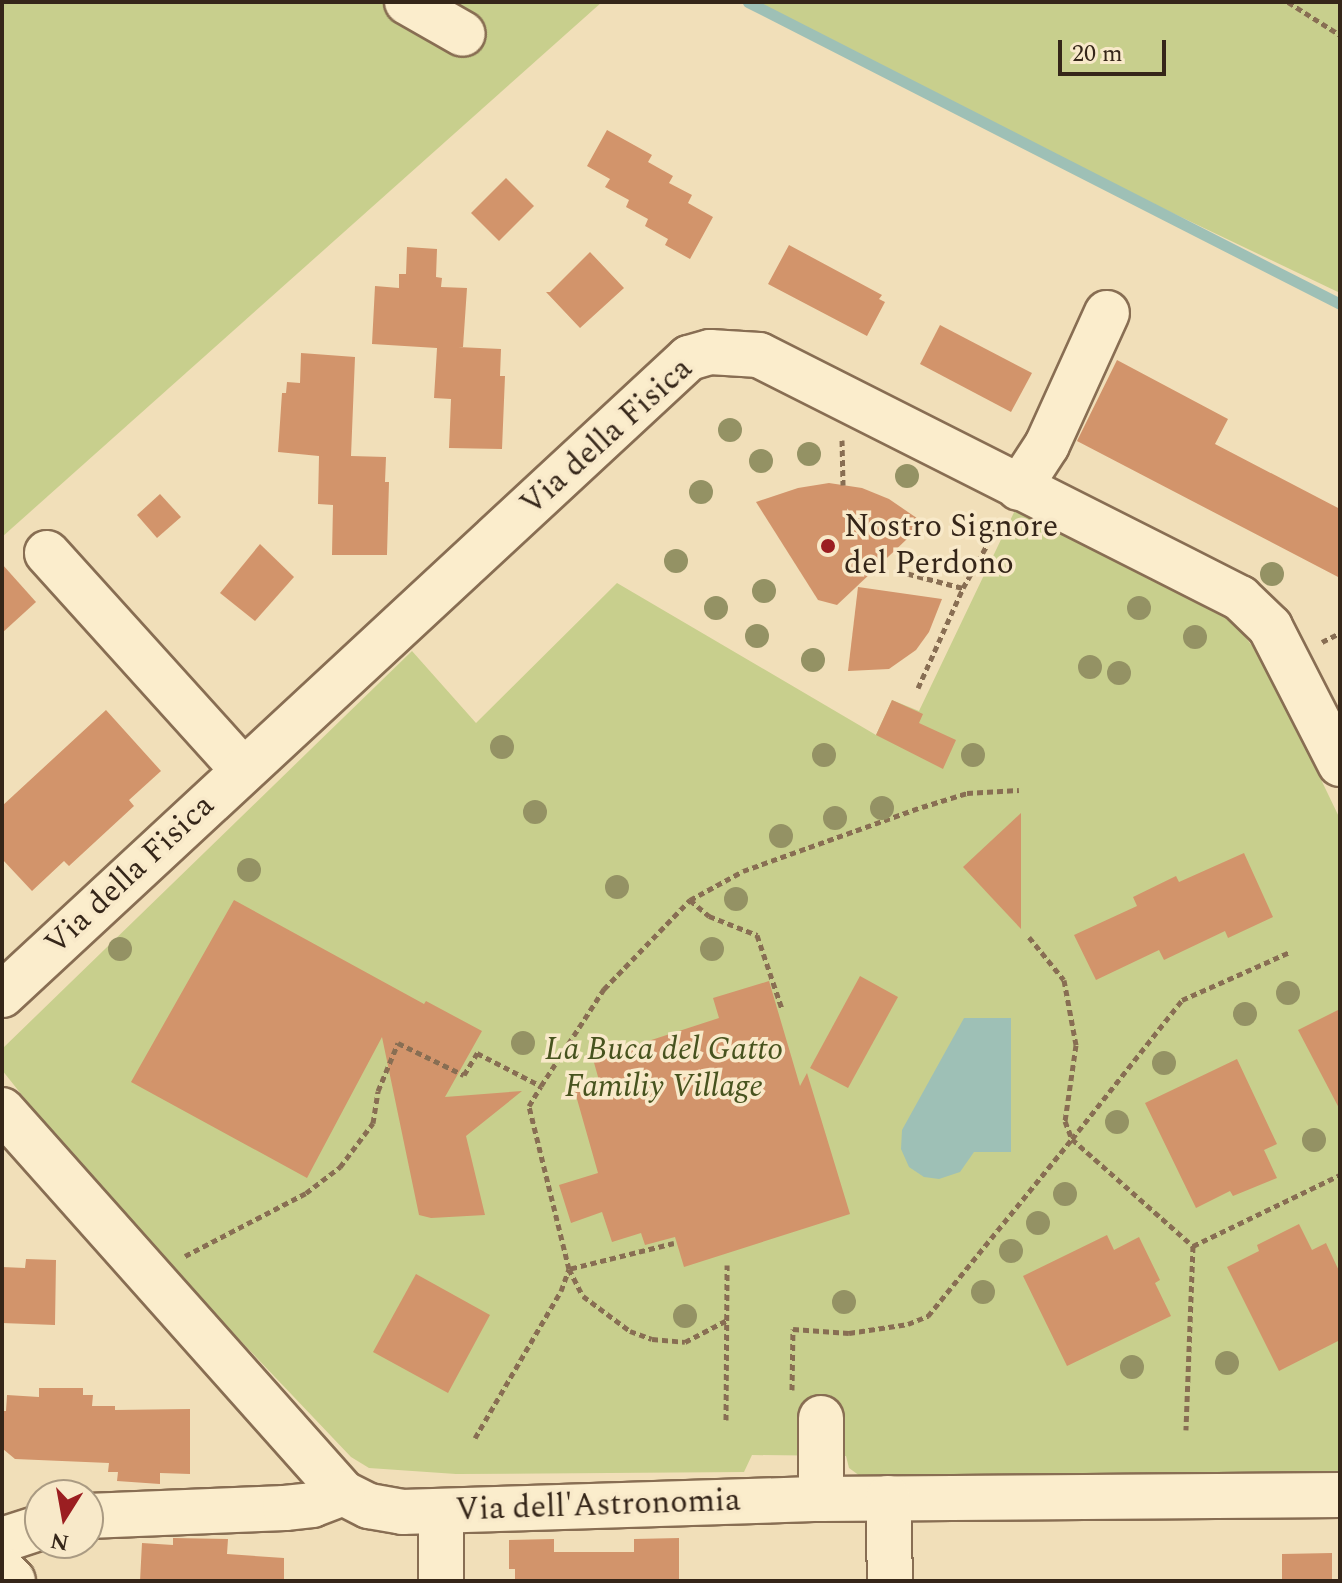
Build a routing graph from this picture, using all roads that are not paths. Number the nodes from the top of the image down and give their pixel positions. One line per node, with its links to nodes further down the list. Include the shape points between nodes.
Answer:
1 (407, 2): 2 (street)
2 (463, 34)
3 (1107, 313): 4 (street, via 1047,445)
4 (1019, 488): 6 (street, Via della Fisica, via 1240,598 1258,612 1289,659); 7 (street, Via della Fisica, via 759,355 710,352 689,358)
5 (47, 553): 7 (street)
6 (1340, 764)
7 (243, 770): 8 (street, Via della Fisica)
8 (2, 995)
9 (9, 1127): 11 (street, Via dell'Astronomia, via 151,1276)
10 (806, 1411): 14 (street)
11 (343, 1493): 15 (street, Via dell'Astronomia, via 369,1506); 16 (street, via 285,1508)
12 (1340, 1495): 13 (street, Via dell'Astronomia)
13 (888, 1498): 14 (street, Via dell'Astronomia); 19 (street)
14 (821, 1499): 15 (street, Via dell'Astronomia)
15 (441, 1511): 22 (street)
16 (104, 1515)
17 (24, 1533): 18 (street)
18 (2, 1540)
19 (890, 1564)
20 (2, 1569): 21 (street)
21 (13, 1581)
22 (441, 1581)

